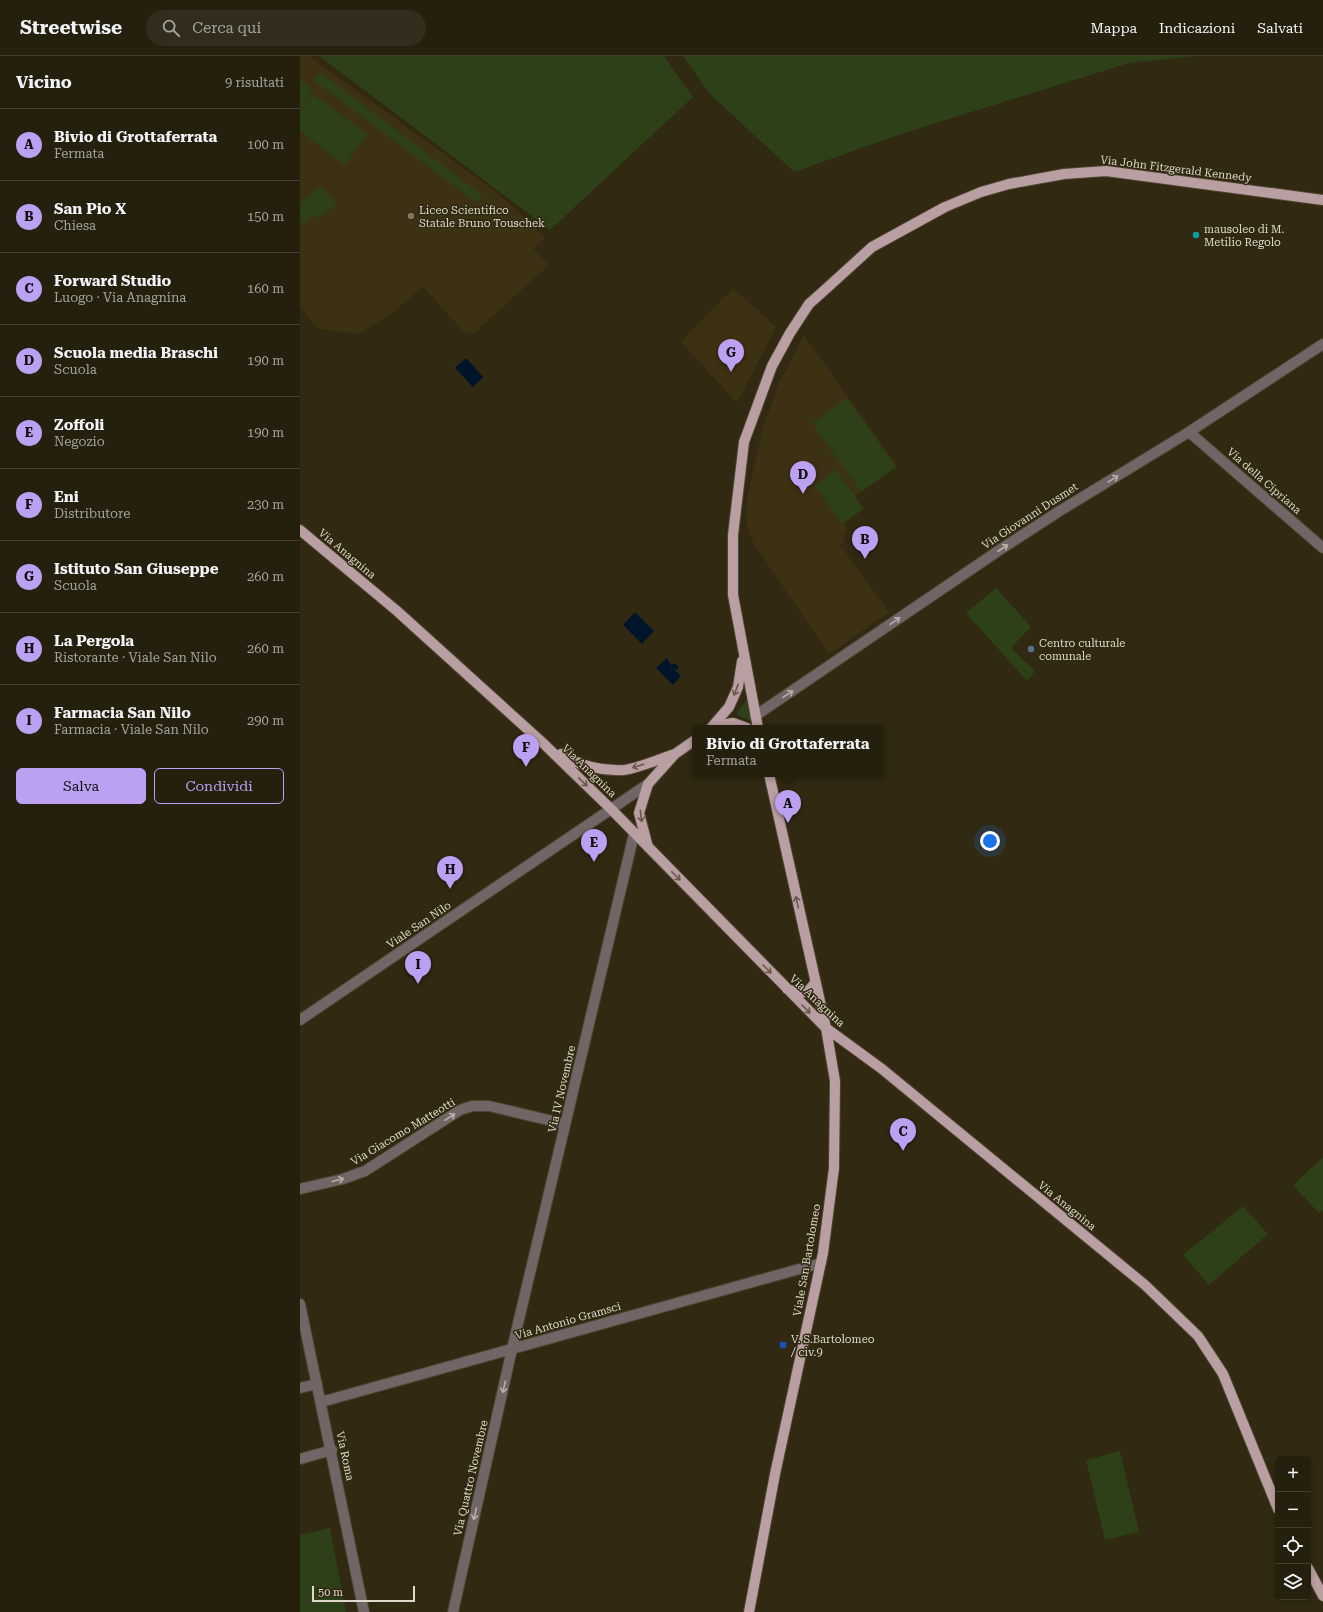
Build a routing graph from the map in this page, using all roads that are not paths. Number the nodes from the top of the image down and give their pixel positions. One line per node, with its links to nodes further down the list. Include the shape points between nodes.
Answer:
1 (1323, 200): 6 (main road, Via John Fitzgerald Kennedy, via 1106,171 1064,174 981,192 945,207 872,247 810,304 794,327 772,366 744,442 733,535 733,595)
2 (1323, 344): 3 (street, Via Giovanni Dusmet)
3 (1190, 432): 5 (street, Via della Cipriana); 7 (street, Via Giovanni Dusmet, one-way to 3, via 1052,516)
4 (300, 530): 13 (main road, Via Anagnina, via 397,611)
5 (1323, 548)
6 (743, 652): 7 (main road, Via John Fitzgerald Kennedy); 8 (main road, one-way to 8, via 738,687 729,707)
7 (755, 716): 11 (main road, Via John Fitzgerald Kennedy)
8 (715, 725)
9 (723, 725): 10 (main road)
10 (739, 725)
11 (757, 725)
12 (692, 742): 14 (main road)
13 (545, 745): 14 (main road, one-way to 13, via 625,770 595,768 570,760); 17 (main road, Via Anagnina, one-way to 17)
14 (675, 754): 16 (main road)
15 (770, 777): 20 (main road, Viale San Bartolomeo, one-way to 15)
16 (648, 784): 17 (street, Viale San Nilo); 19 (main road, one-way to 19, via 639,813)
17 (611, 809): 18 (main road, Via Anagnina); 22 (street, Viale San Nilo)
18 (634, 834): 19 (main road, Via Anagnina); 24 (street, Via IV Novembre)
19 (648, 848): 21 (main road, Via Anagnina, one-way to 21)
20 (815, 982): 21 (main road, via 805,993); 23 (main road, Viale San Bartolomeo)
21 (787, 990): 23 (main road, Via Anagnina, one-way to 23)
22 (300, 1020)
23 (826, 1028): 26 (main road, Viale San Bartolomeo, via 835,1088 834,1168); 34 (main road, Via Anagnina, via 882,1069 1145,1285 1198,1336 1223,1374)
24 (566, 1124): 25 (street, Via Giacomo Matteotti, one-way to 24, via 365,1171 460,1110 472,1106 490,1106); 28 (street, Via IV Novembre)
25 (300, 1190)
26 (821, 1263): 28 (street, Via Antonio Gramsci); 39 (main road, Viale San Bartolomeo, via 775,1474)
27 (300, 1304): 29 (street, Via Roma)
28 (512, 1349): 31 (street, Via Antonio Gramsci); 38 (street, Via Quattro Novembre, one-way to 38)
29 (317, 1384): 30 (street); 31 (street, Via Roma)
30 (300, 1388)
31 (322, 1402): 32 (street, Via Roma)
32 (332, 1450): 33 (street); 37 (street, Via Roma)
33 (300, 1459)
34 (1275, 1502)
35 (1311, 1574): 36 (main road)
36 (1323, 1596)
37 (364, 1612)
38 (453, 1612)
39 (749, 1612)

